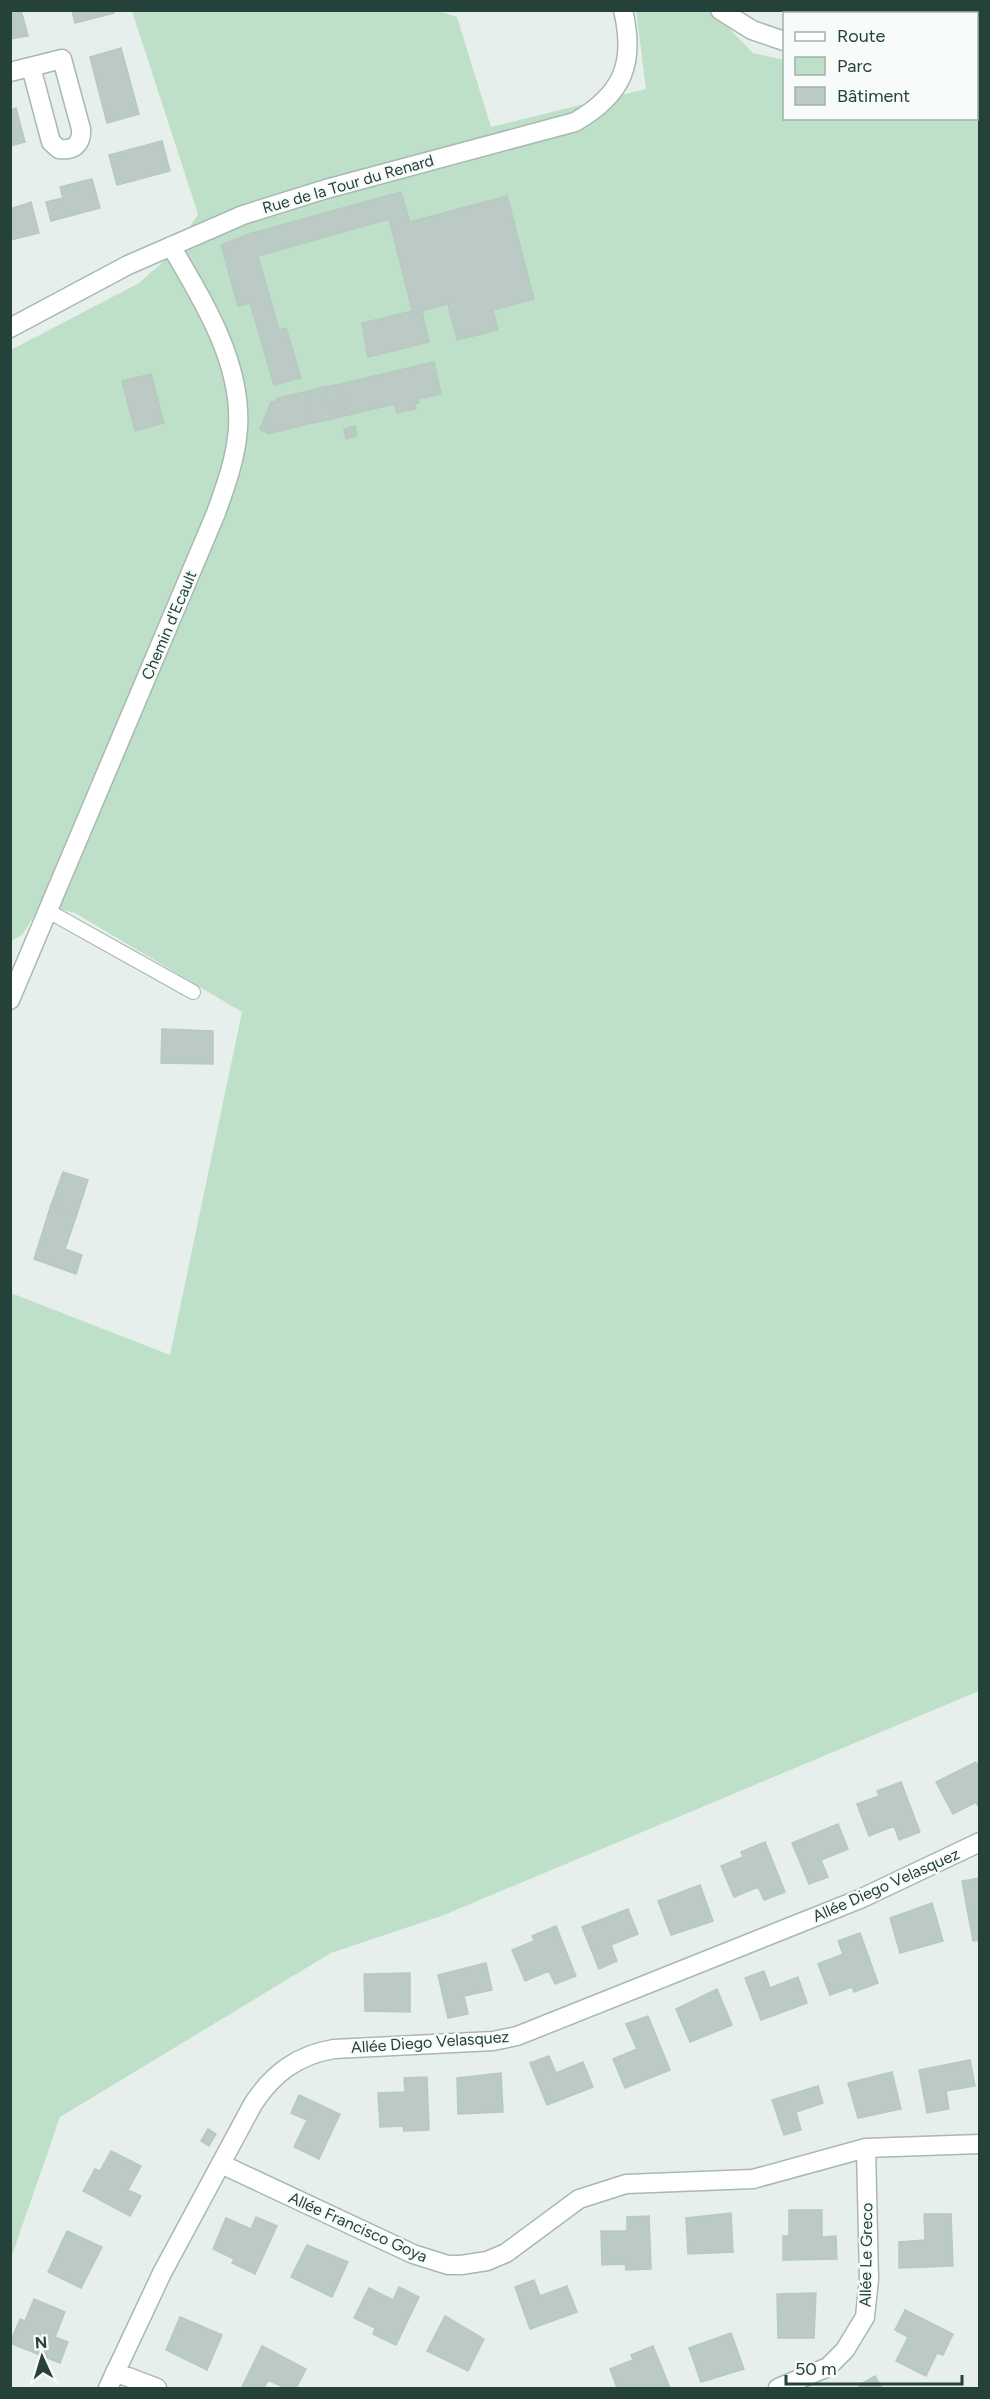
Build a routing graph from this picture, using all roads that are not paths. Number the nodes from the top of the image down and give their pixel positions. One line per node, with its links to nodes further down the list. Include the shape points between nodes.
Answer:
1 (623, 10): 6 (street, Rue de la Tour du Renard, via 627,54 622,76 606,101 575,122 268,207)
2 (720, 10): 3 (street, via 752,30)
3 (783, 41)
4 (31, 67): 4 (street, via 51,142 59,149 76,147 81,129 62,59); 5 (street)
5 (10, 72)
6 (171, 246): 7 (street, Rue de la Tour du Renard); 8 (street, Chemin d'Ecault, via 208,312 228,359 238,401 236,448 216,513)
7 (10, 328)
8 (48, 911): 9 (lane); 10 (street, Chemin d'Ecault)
9 (193, 992)
10 (10, 1000)
11 (980, 1842): 14 (street, Allée Diego Velasquez, via 850,1903 518,2036 493,2041 334,2049 300,2058 266,2086)
12 (980, 2144): 13 (street, Allée Francisco Goya)
13 (866, 2148): 14 (street, Allée Francisco Goya, via 753,2179 640,2182 603,2190 569,2206 506,2253 461,2265 442,2264 413,2254); 17 (street, Allée Le Greco, via 869,2278 864,2317 845,2350 828,2367)
14 (221, 2164): 15 (street, Allée Diego Velasquez, via 162,2273)
15 (112, 2380): 16 (street)
16 (157, 2388)
17 (778, 2388)

